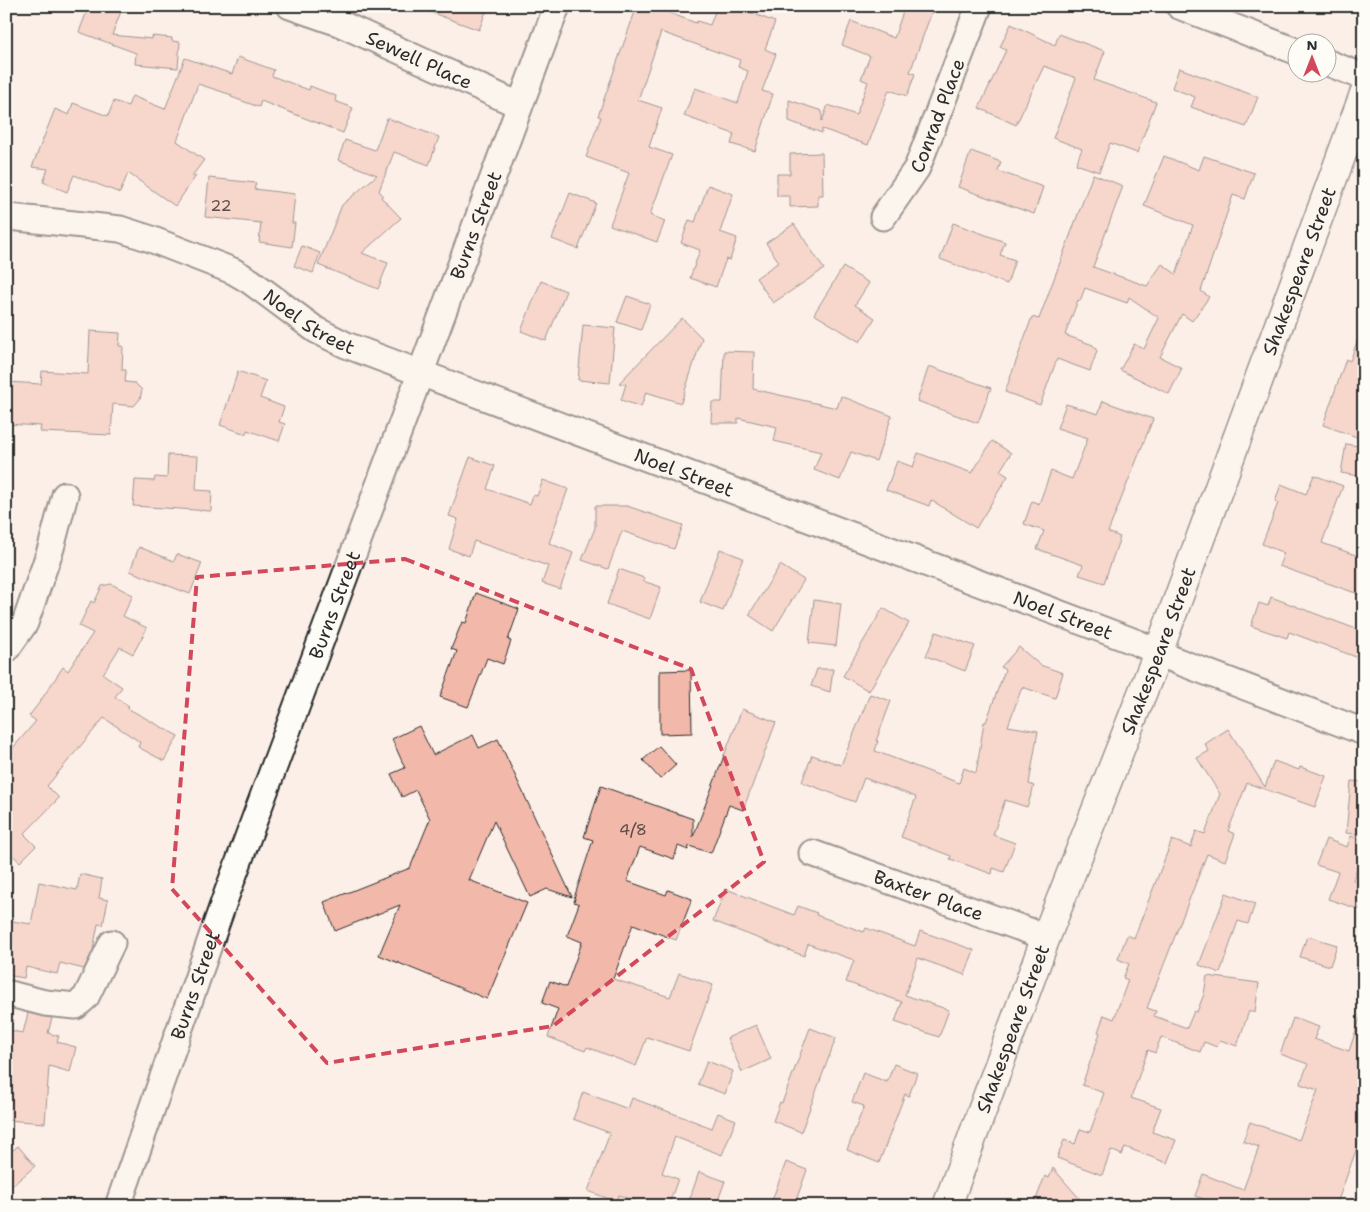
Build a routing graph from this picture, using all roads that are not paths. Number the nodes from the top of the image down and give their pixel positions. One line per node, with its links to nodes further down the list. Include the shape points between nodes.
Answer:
1 (290, 6): 9 (street, Sewell Place, via 339,23)
2 (557, 6): 9 (street, Burns Street)
3 (979, 6): 11 (street, Conrad Place, via 917,168)
4 (1178, 6): 5 (street)
5 (1288, 48)
6 (1338, 67): 7 (street)
7 (1364, 77)
8 (1364, 94): 15 (street, Shakespeare Street)
9 (519, 105): 12 (street, Burns Street)
10 (9, 217): 12 (street, Noel Street, via 120,229 148,238 233,271 331,339)
11 (883, 217)
12 (421, 374): 15 (street, Noel Street); 21 (street, Burns Street, via 226,896)
13 (65, 495): 14 (street, via 25,623)
14 (6, 650)
15 (1158, 653): 16 (street, Noel Street); 18 (street, Shakespeare Street)
16 (1364, 732)
17 (812, 854): 18 (street, Baxter Place)
18 (1046, 937): 22 (street, Shakespeare Street)
19 (112, 943): 20 (street, via 86,997 76,1006 45,1003)
20 (6, 993)
21 (118, 1206)
22 (947, 1206)

